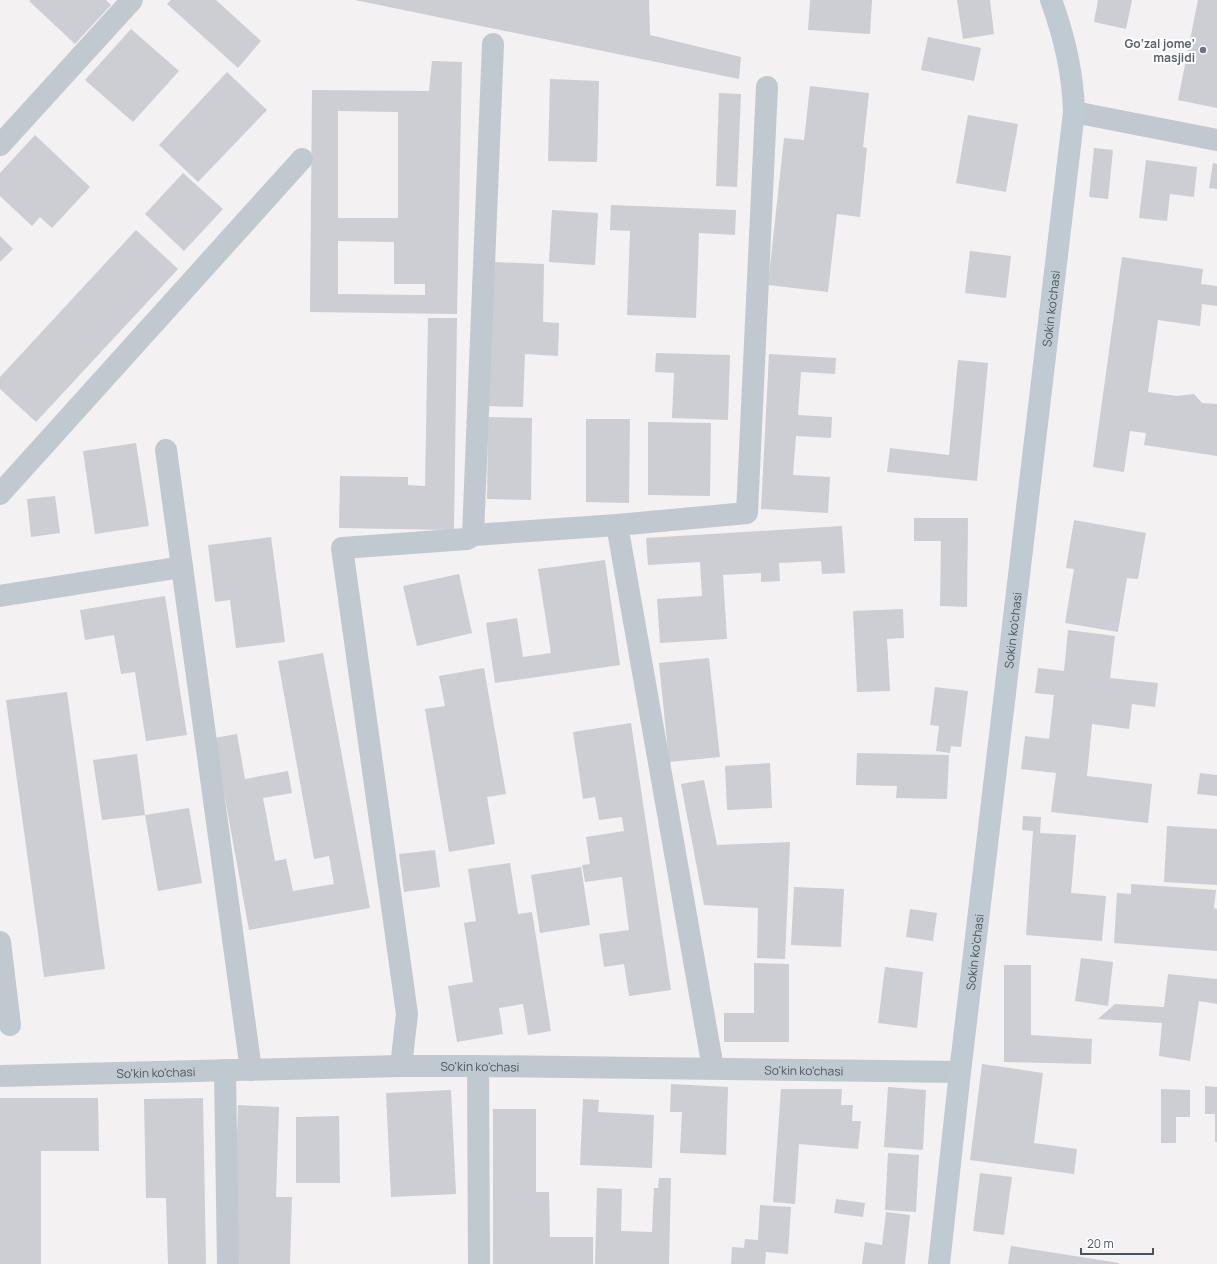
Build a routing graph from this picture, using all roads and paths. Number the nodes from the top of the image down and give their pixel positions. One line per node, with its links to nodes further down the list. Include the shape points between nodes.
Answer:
1 (132, 0): 7 (street)
2 (1051, 0): 5 (street, Sokin ko'chasi, via 1067,47 1073,84)
3 (493, 44): 12 (street)
4 (767, 87): 11 (street, via 747,513)
5 (1074, 112): 6 (street); 22 (street, Sokin ko'chasi)
6 (1217, 140)
7 (0, 145)
8 (302, 159): 10 (street)
9 (166, 450): 13 (street)
10 (0, 494)
11 (617, 525): 12 (street); 19 (street)
12 (473, 534): 17 (street, via 467,539 342,548 407,1014)
13 (182, 567): 14 (street); 21 (street)
14 (0, 596)
15 (0, 942): 16 (street)
16 (10, 1025)
17 (401, 1066): 18 (street, So'kin ko'chasi); 21 (street, So'kin ko'chasi)
18 (478, 1066): 19 (street, So'kin ko'chasi); 25 (street)
19 (713, 1068): 22 (street, So'kin ko'chasi)
20 (225, 1070): 21 (street, So'kin ko'chasi); 23 (street, So'kin ko'chasi); 24 (street)
21 (251, 1070)
22 (960, 1072): 26 (street, Sokin ko'chasi)
23 (0, 1076)
24 (228, 1264)
25 (479, 1264)
26 (939, 1264)

